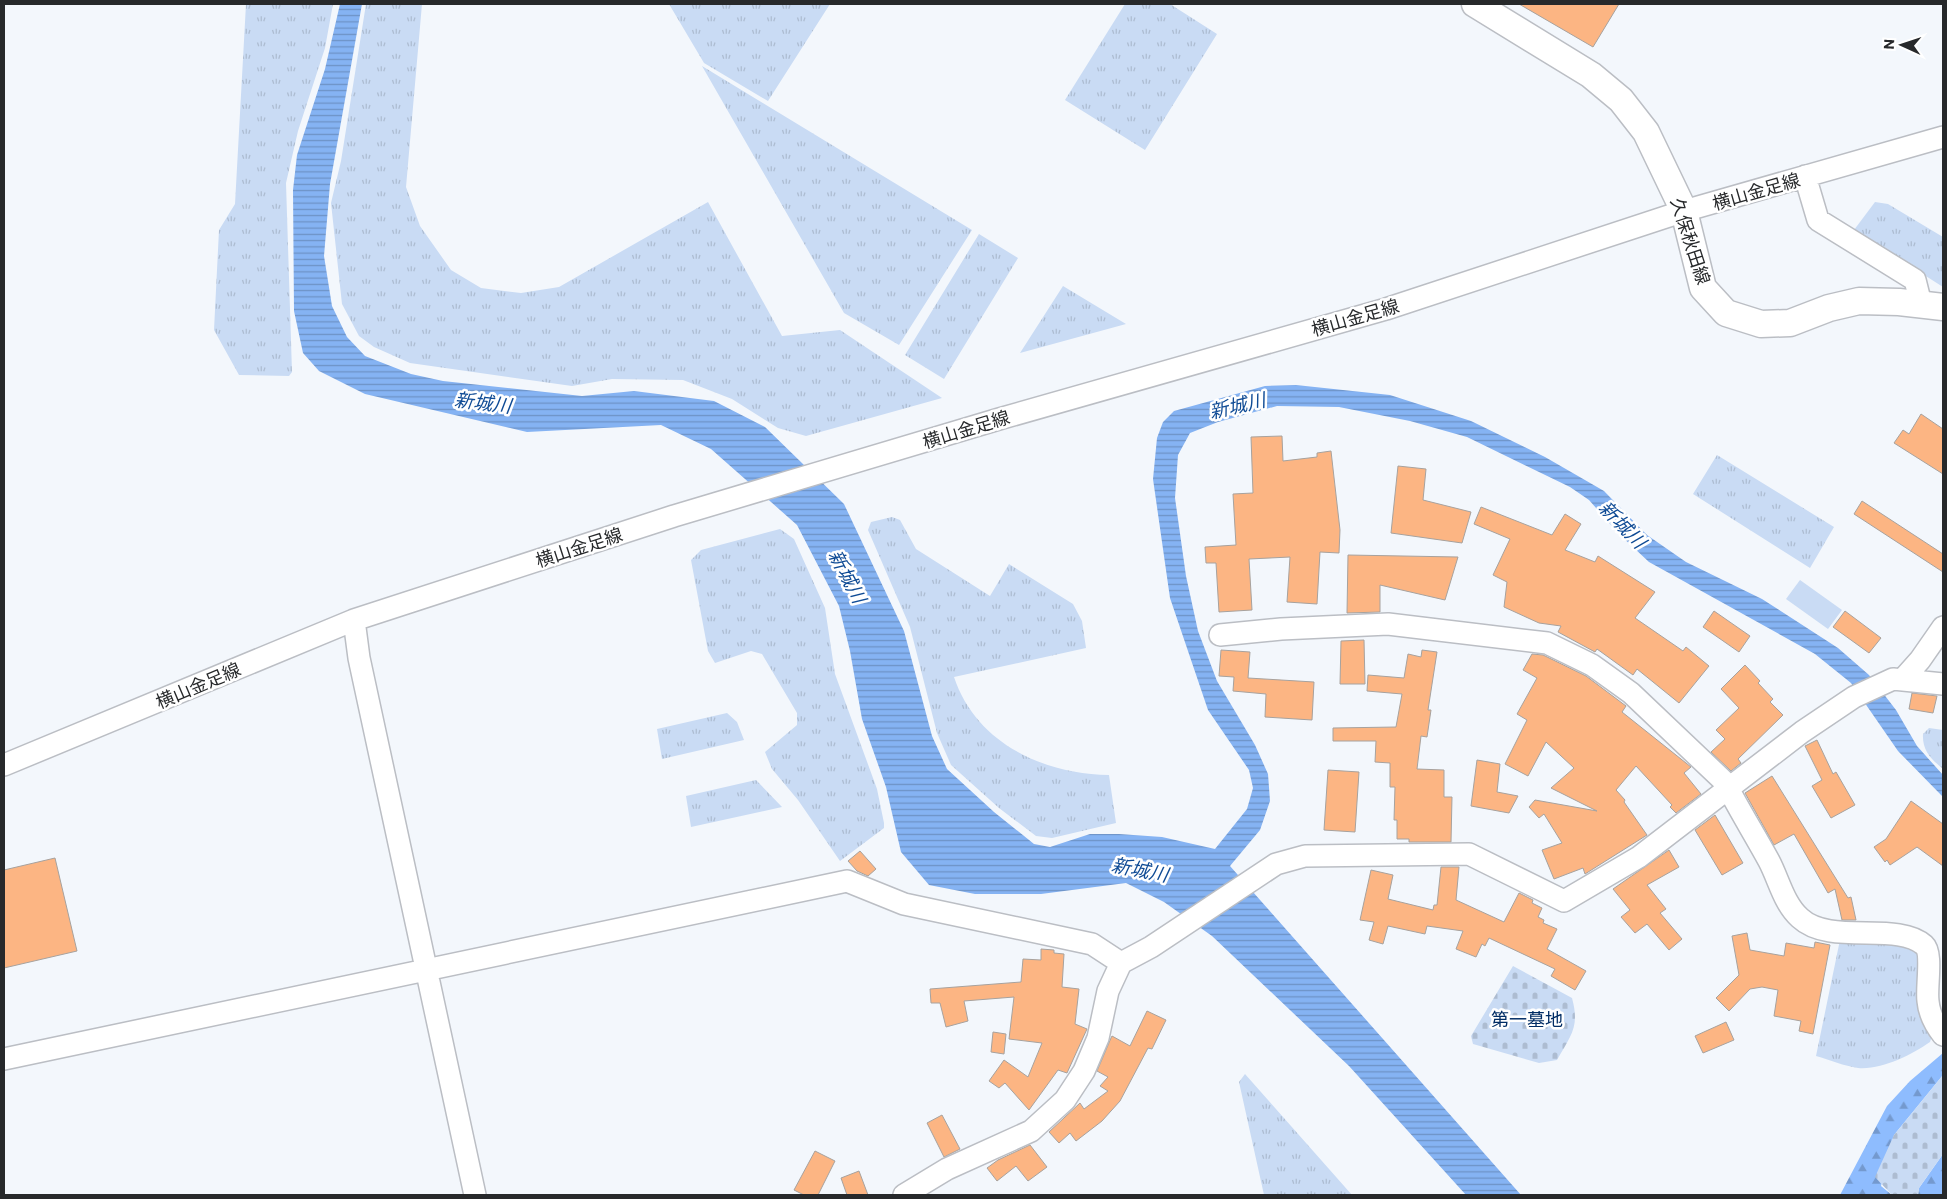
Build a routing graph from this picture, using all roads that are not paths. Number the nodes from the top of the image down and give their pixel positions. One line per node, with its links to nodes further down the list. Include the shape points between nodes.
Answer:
1 (1475, 4): 4 (main road, 久保秋田線, via 1591,75 1621,100 1646,132)
2 (1943, 137): 3 (street, 横山金足線)
3 (1805, 176): 4 (street, 横山金足線); 5 (street, via 1818,220 1915,280)
4 (1684, 211): 5 (main road, 久保秋田線, via 1703,288 1726,313 1761,324 1790,323 1829,308 1859,302); 6 (street, 横山金足線, via 1386,309 674,516)
5 (1932, 306)
6 (354, 620): 11 (street, 横山金足線); 14 (street, via 359,658)
7 (1943, 627): 9 (street, via 1920,660)
8 (1220, 635): 12 (street, via 1388,624 1547,643 1592,665 1631,693)
9 (1898, 679): 10 (street); 12 (street, via 1854,697)
10 (1943, 684)
11 (4, 765)
12 (1729, 788): 13 (street, via 1638,857 1564,901 1469,854 1305,856 1276,864 1151,947); 15 (street, via 1789,904 1800,919 1830,931 1909,936 1924,945 1929,957 1928,1002)
13 (1120, 963): 14 (street, via 1092,944 904,904 847,881); 18 (street, via 1108,991 1098,1038 1084,1071 1066,1100 1031,1131 947,1169)
14 (427, 970): 16 (street); 17 (street)
15 (1943, 1035)
16 (4, 1059)
17 (475, 1195)
18 (904, 1195)

